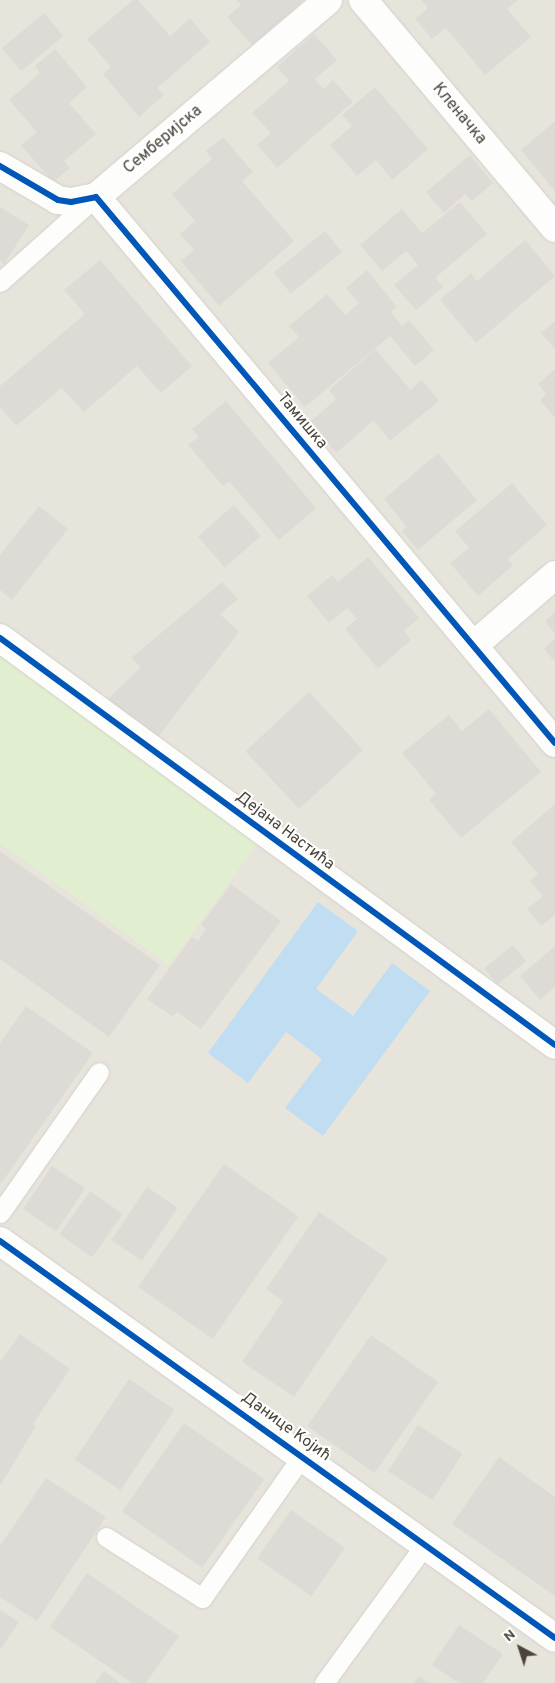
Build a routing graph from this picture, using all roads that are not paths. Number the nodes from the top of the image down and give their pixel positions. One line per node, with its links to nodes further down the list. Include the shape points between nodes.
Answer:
1 (328, 0): 4 (street, Семберијска)
2 (363, 0): 5 (street, Кленачка)
3 (0, 166): 4 (street, via 58,200 71,202)
4 (96, 197): 6 (lane, Семберијска); 9 (street, Тамишка)
5 (555, 228)
6 (0, 282)
7 (555, 575): 9 (street)
8 (0, 638): 11 (street, Дејана Настића)
9 (474, 645): 10 (street, Тамишка)
10 (555, 743)
11 (555, 1045)
12 (99, 1072): 13 (lane)
13 (0, 1214)
14 (0, 1241): 15 (street, Данице Којић)
15 (303, 1455): 16 (lane, via 202,1598); 17 (street, Данице Којић)
16 (106, 1537)
17 (424, 1546): 18 (street, Данице Којић); 19 (lane)
18 (555, 1638)
19 (324, 1683)

